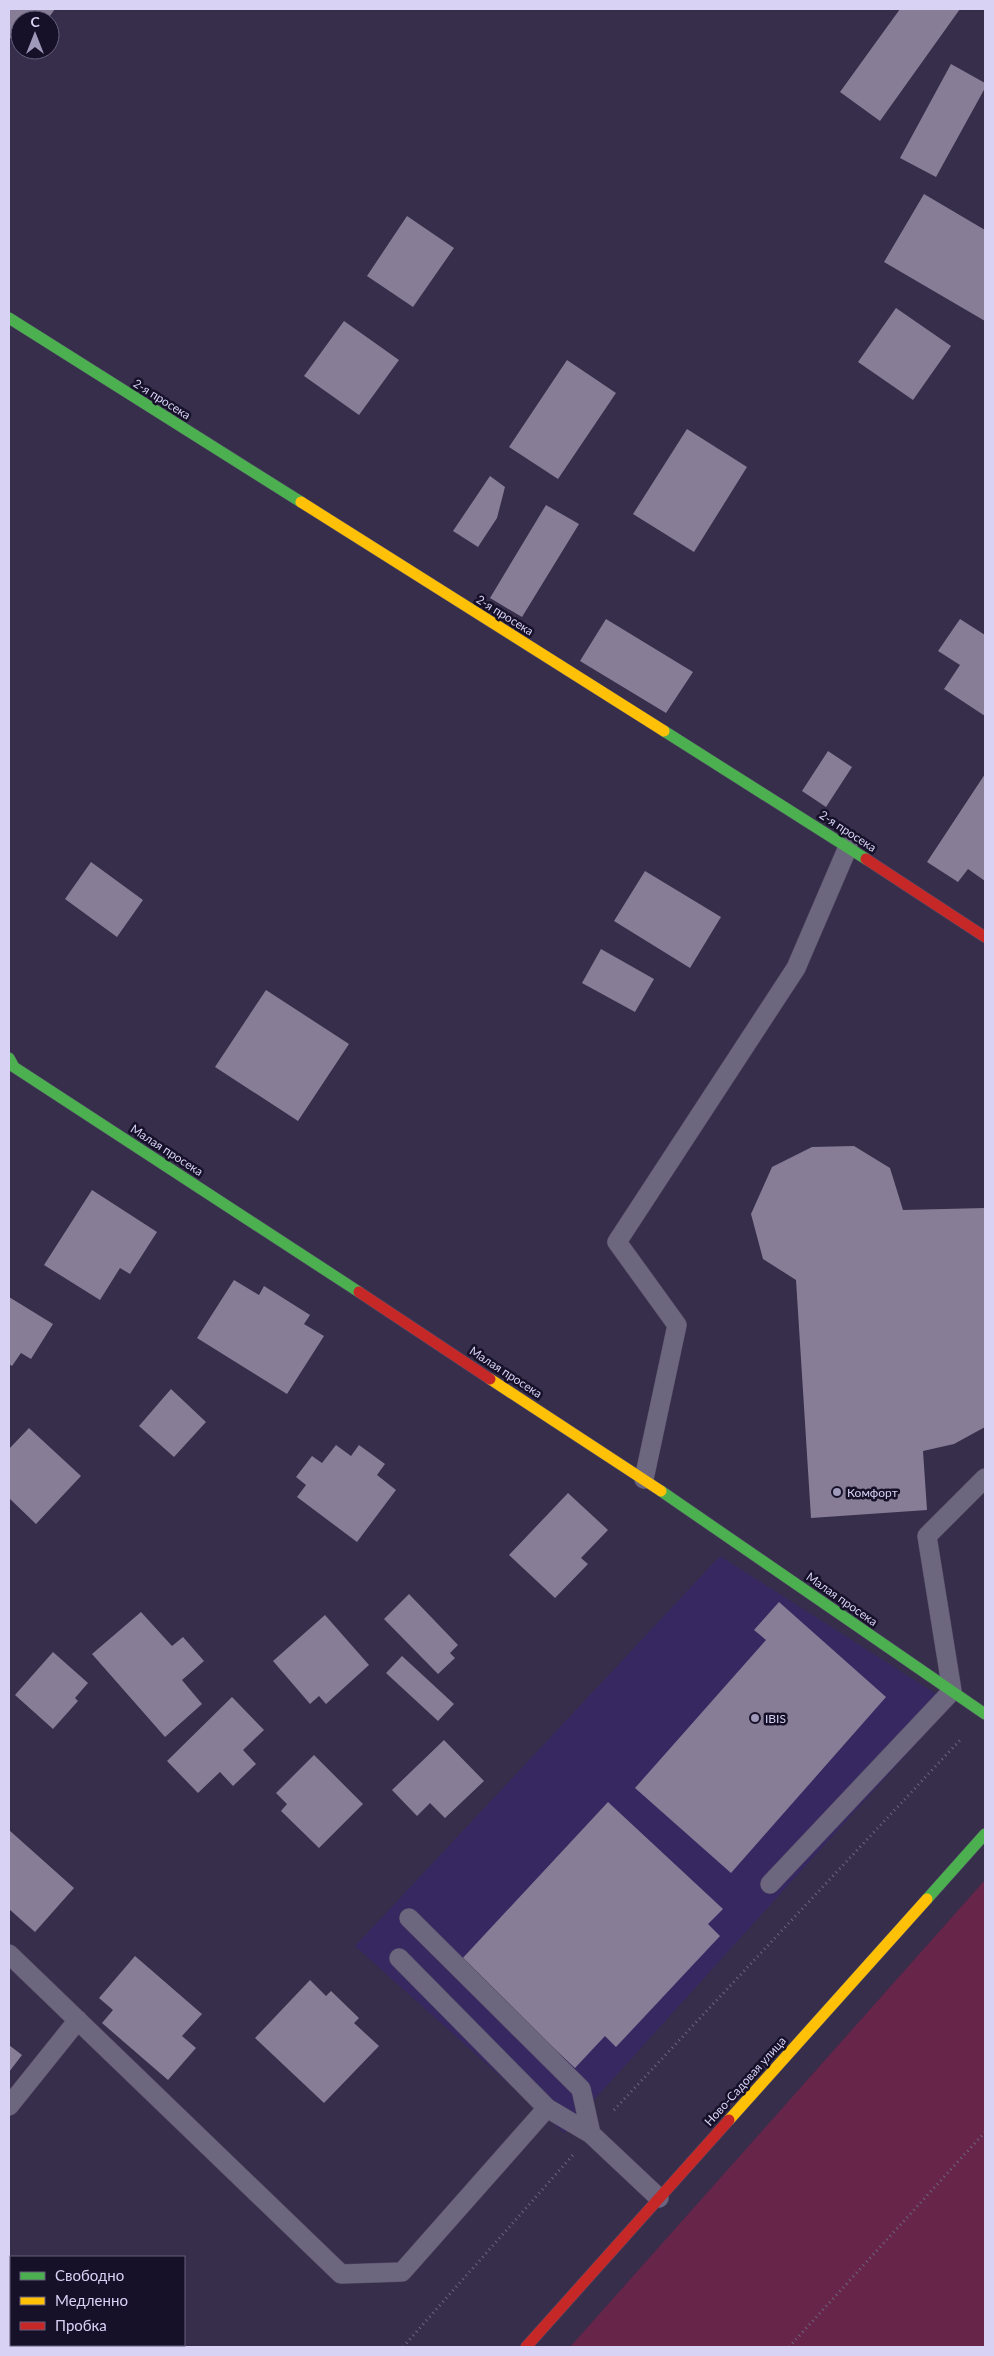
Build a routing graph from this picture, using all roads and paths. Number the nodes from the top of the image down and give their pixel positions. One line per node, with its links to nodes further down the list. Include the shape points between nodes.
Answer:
1 (9, 318): 2 (street, 2-я просека)
2 (848, 847): 3 (street, 2-я просека); 6 (lane, via 796,968 617,1242 676,1325)
3 (985, 937)
4 (9, 1058): 6 (street, Малая просека, via 14,1067)
5 (985, 1478): 7 (lane, via 927,1536)
6 (644, 1479): 7 (street, Малая просека)
7 (952, 1691): 8 (street, Малая просека); 10 (lane)
8 (985, 1714): 18 (path)
9 (985, 1834): 19 (street, Ново-Садовая улица)
10 (770, 1884)
11 (409, 1918): 18 (lane, via 581,2089)
12 (9, 1954): 14 (lane)
13 (399, 1958): 16 (lane)
14 (78, 2020): 15 (lane); 16 (lane, via 341,2274 402,2272)
15 (9, 2106)
16 (547, 2108): 18 (lane)
17 (985, 2132): 22 (path)
18 (591, 2134): 19 (lane); 20 (path)
19 (659, 2198): 21 (street, Ново-Садовая улица)
20 (403, 2347)
21 (526, 2347)
22 (789, 2347)

